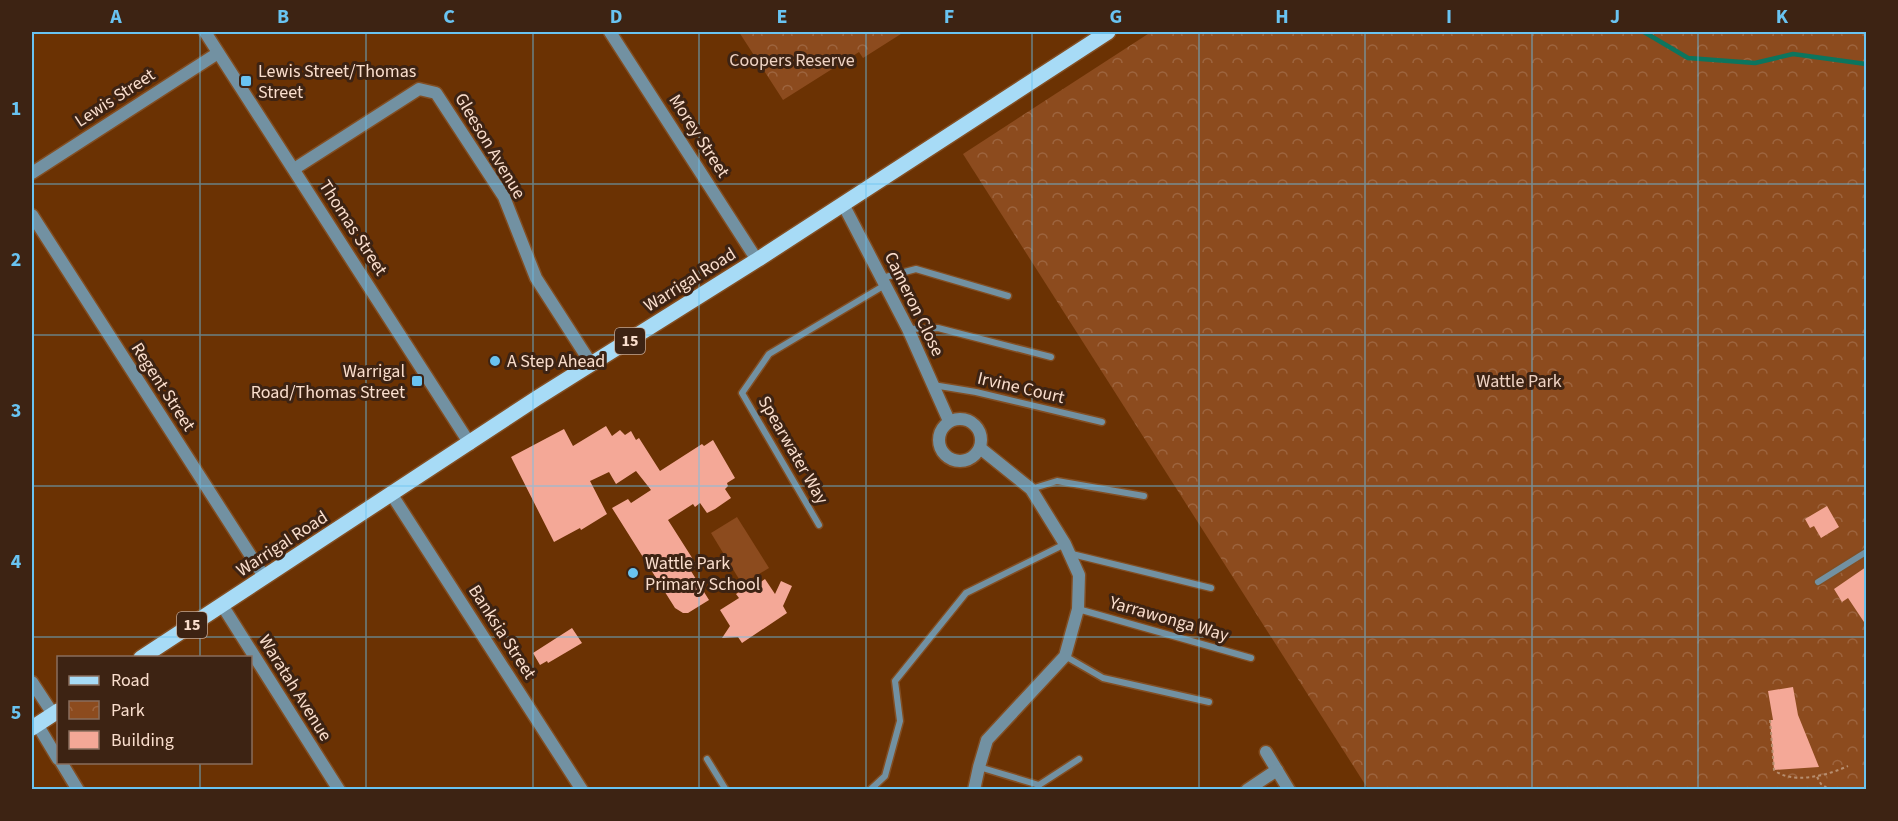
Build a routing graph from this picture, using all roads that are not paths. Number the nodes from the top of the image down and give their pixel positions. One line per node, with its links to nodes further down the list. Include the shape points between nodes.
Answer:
1 (205, 32): 4 (street, Thomas Street)
2 (610, 32): 9 (street, Morey Street)
3 (1108, 32): 7 (main road, Warrigal Road / 15)
4 (218, 53): 5 (street, Thomas Street); 6 (street, Lewis Street)
5 (294, 169): 14 (street, Gleeson Avenue, via 419,89 436,93 504,197 536,278); 18 (street, Thomas Street)
6 (32, 173)
7 (843, 204): 9 (main road, Warrigal Road / 15); 10 (street, Cameron Close)
8 (32, 215): 26 (street, Regent Street)
9 (757, 260): 14 (main road, Warrigal Road / 15)
10 (883, 281): 11 (lane, via 916,269); 12 (street, Cameron Close); 23 (lane, Spearwater Way, via 769,354 742,393)
11 (1008, 296)
12 (908, 329): 13 (lane, via 938,328); 15 (street, Cameron Close)
13 (1051, 357)
14 (592, 365): 18 (main road, Warrigal Road / 15)
15 (933, 385): 16 (street, Cameron Close); 17 (lane, Irvine Court)
16 (949, 422): 19 (street, via 962,419 974,424 980,435); 19 (street, via 938,439 942,453 960,461)
17 (1102, 422)
18 (470, 444): 21 (main road, Warrigal Road / 15)
19 (980, 448): 20 (street)
20 (1031, 489): 22 (lane, via 1057,481); 24 (street)
21 (392, 495): 26 (main road, Warrigal Road / 15); 47 (street, Banksia Street)
22 (1144, 496)
23 (819, 525)
24 (1068, 549): 28 (lane); 30 (street, via 1079,575); 49 (lane, via 966,592 895,681 900,721 885,776)
25 (1866, 552): 27 (lane)
26 (264, 578): 29 (main road, Warrigal Road / 15)
27 (1818, 582)
28 (1211, 588)
29 (222, 605): 31 (main road, Warrigal Road / 15); 46 (street, Waratah Avenue)
30 (1078, 609): 32 (street); 33 (lane, Yarrawonga Way)
31 (143, 656)
32 (1065, 656): 35 (lane, via 1103,678); 43 (street, via 987,740)
33 (1251, 658)
34 (32, 682): 36 (street)
35 (1209, 702)
36 (56, 712): 37 (main road)
37 (34, 726): 39 (street)
38 (1266, 752): 44 (street)
39 (57, 757)
40 (707, 759): 48 (lane)
41 (1079, 759): 43 (lane, via 1039,785)
42 (62, 764): 45 (street)
43 (979, 767): 50 (street)
44 (1277, 770): 51 (street); 52 (street)
45 (78, 789)
46 (339, 789)
47 (582, 789)
48 (726, 789)
49 (870, 789)
50 (974, 789)
51 (1247, 789)
52 (1289, 789)

